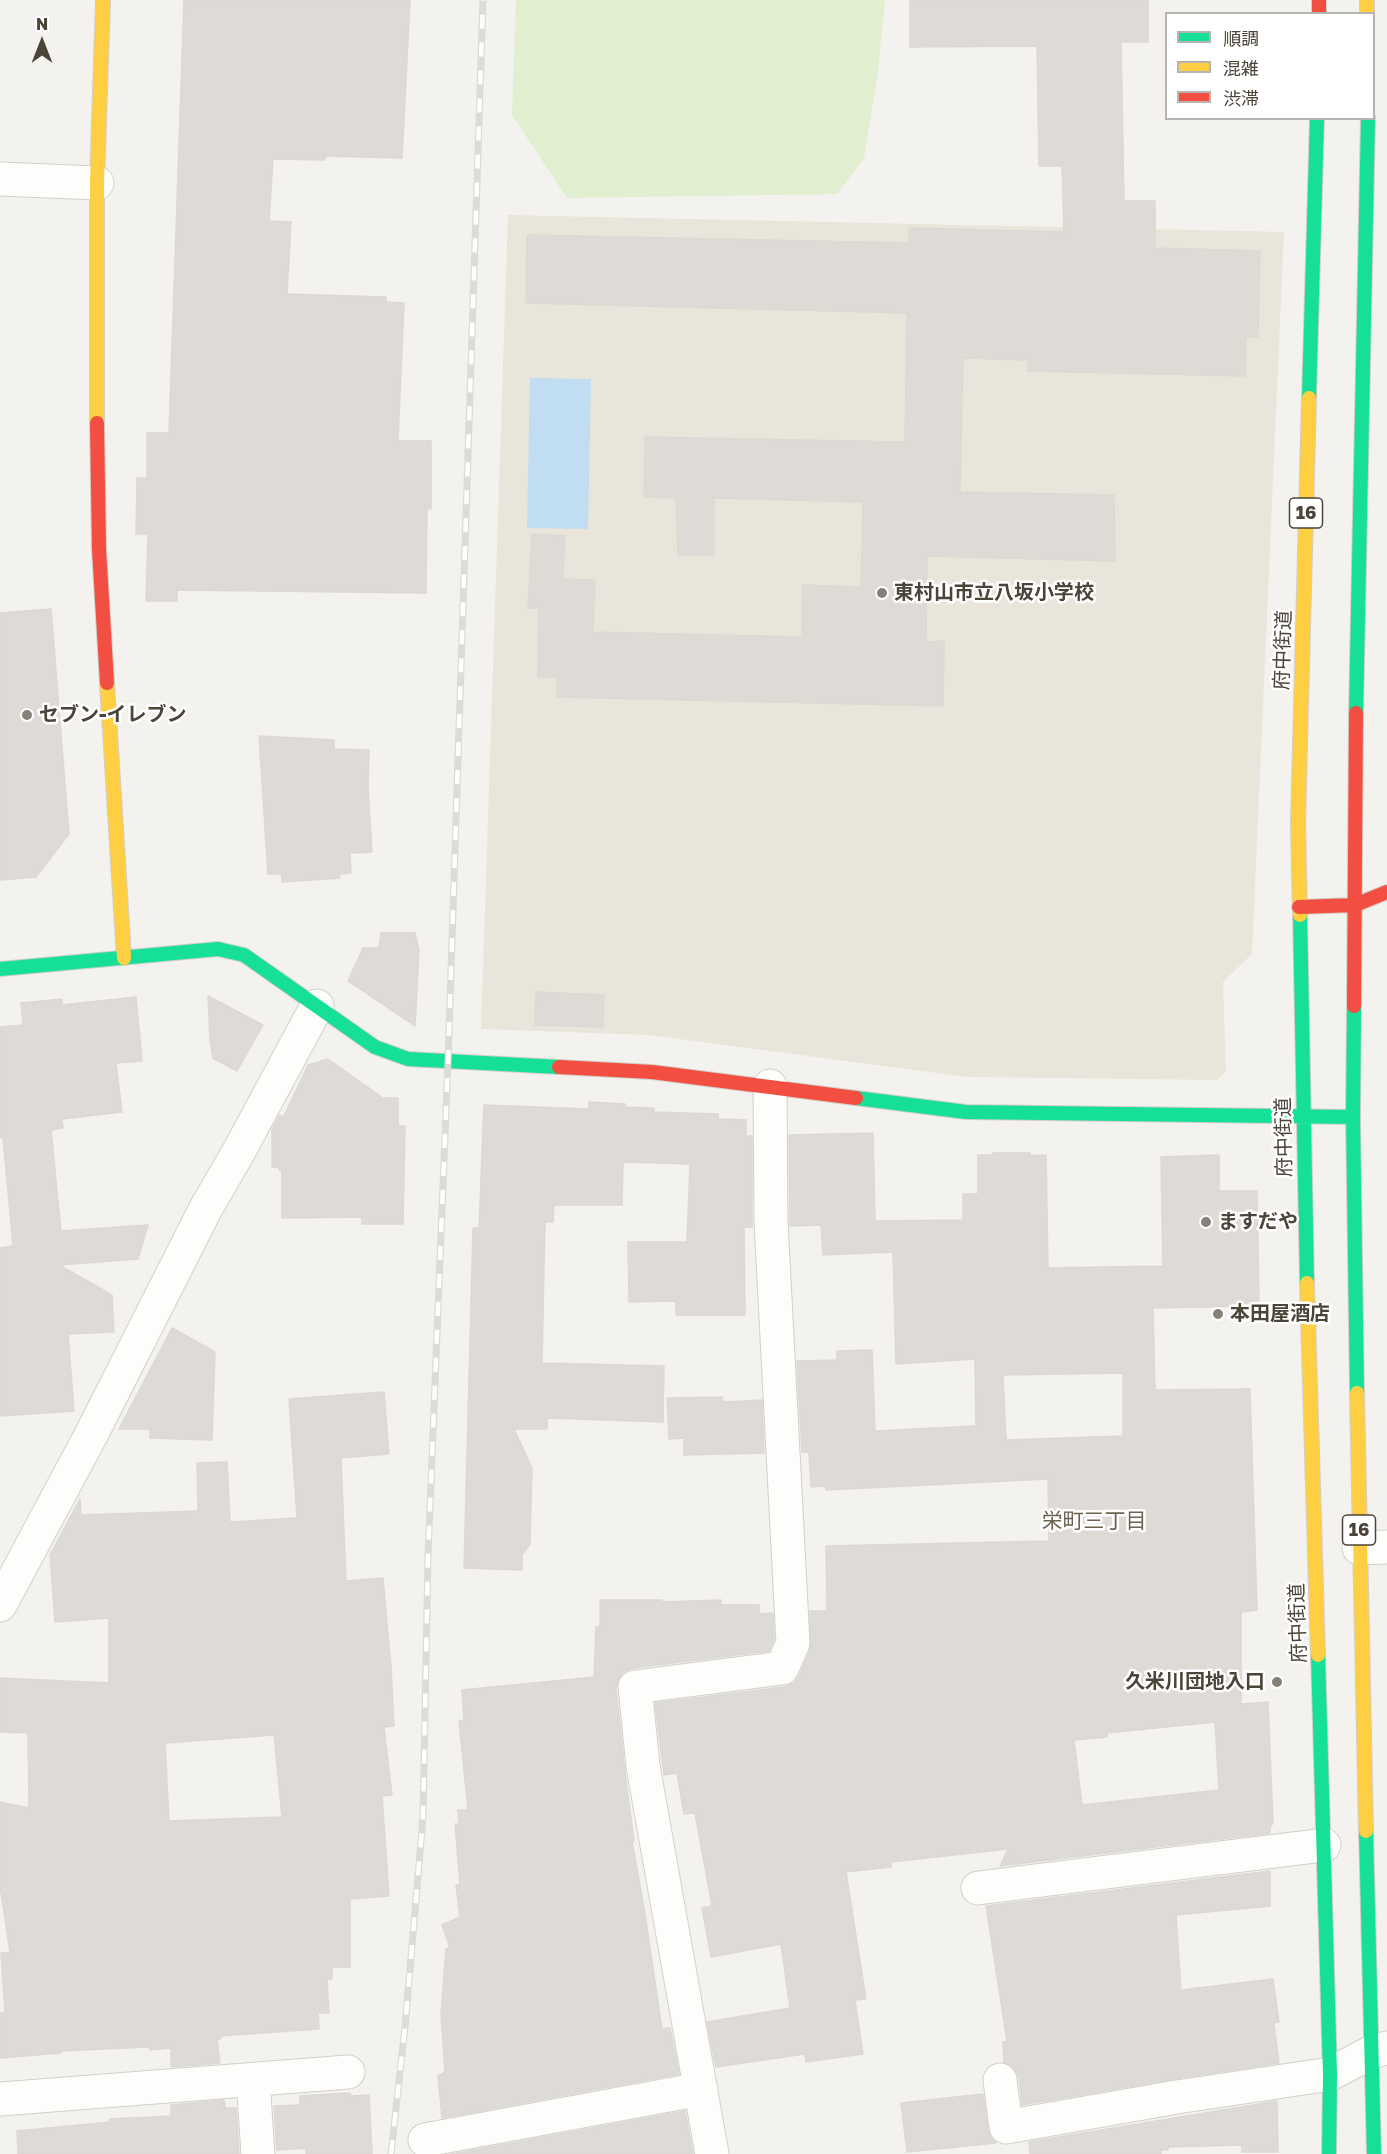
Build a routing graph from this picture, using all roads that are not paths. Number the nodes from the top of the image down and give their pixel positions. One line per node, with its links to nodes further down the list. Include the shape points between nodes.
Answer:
1 (103, 0): 5 (main road)
2 (1317, 120): 8 (main road, 府中街道 / 16)
3 (1368, 120): 7 (main road, 16)
4 (0, 179): 5 (street)
5 (97, 183): 9 (main road, via 99,549)
6 (1387, 892): 7 (main road)
7 (1355, 905): 8 (main road); 13 (main road, 16)
8 (1299, 907): 14 (main road, 府中街道 / 16)
9 (124, 958): 10 (main road); 11 (main road, via 218,949 244,955)
10 (0, 969)
11 (317, 1006): 12 (main road, via 375,1047 408,1059 652,1072); 16 (street, via 206,1208)
12 (770, 1086): 14 (main road, via 966,1112); 24 (street, via 771,1222 793,1643 782,1668 634,1687 643,1766)
13 (1353, 1117): 14 (main road); 15 (main road, 16)
14 (1304, 1118): 17 (main road, 府中街道 / 16)
15 (1373, 1548): 19 (main road, 16)
16 (0, 1605)
17 (1324, 1845): 18 (street); 21 (main road, 府中街道 / 16)
18 (978, 1888)
19 (1379, 2050): 21 (street); 31 (main road, 16)
20 (348, 2072): 22 (street)
21 (1330, 2074): 23 (street, via 1006,2127); 30 (main road, 府中街道 / 16)
22 (253, 2080): 25 (street); 28 (street)
23 (1000, 2080)
24 (701, 2090): 27 (street); 29 (street)
25 (0, 2099)
26 (425, 2140): 27 (street)
27 (485, 2142)
28 (258, 2154)
29 (712, 2154)
30 (1329, 2154)
31 (1374, 2154)

